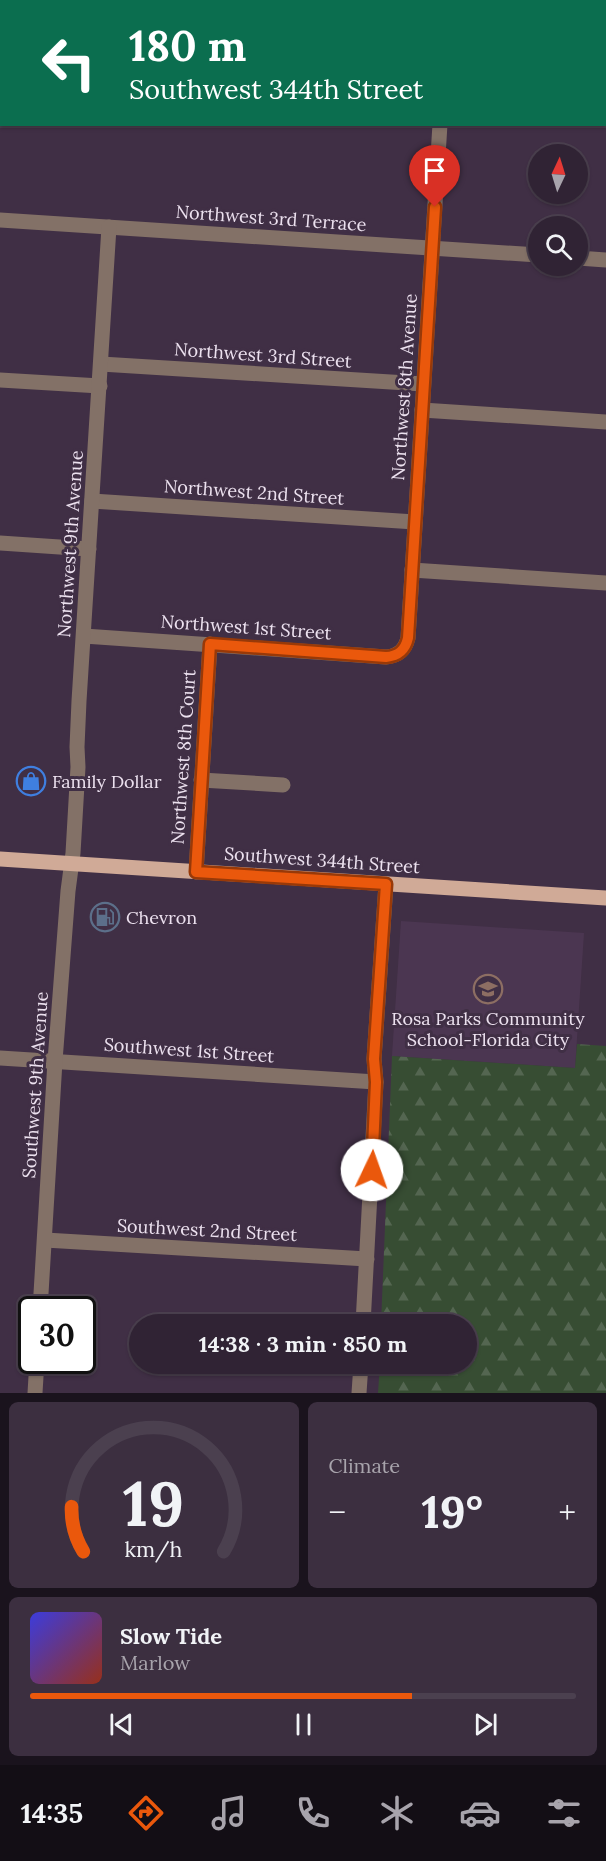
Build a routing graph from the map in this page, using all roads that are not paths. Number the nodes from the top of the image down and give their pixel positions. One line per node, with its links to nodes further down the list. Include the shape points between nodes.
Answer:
1 (440, 126): 4 (street, Northwest 8th Avenue)
2 (0, 220): 3 (street, Northwest 3rd Terrace)
3 (109, 227): 4 (street, Northwest 3rd Terrace); 8 (street, Northwest 9th Avenue)
4 (432, 248): 5 (street, Northwest 3rd Terrace); 10 (street, Northwest 8th Avenue)
5 (528, 254)
6 (588, 259): 7 (street)
7 (606, 260)
8 (101, 364): 10 (street, Northwest 3rd Street); 11 (street, Northwest 9th Avenue)
9 (0, 380): 11 (street)
10 (423, 384): 12 (street, Northwest 8th Avenue)
11 (100, 386): 14 (street, Northwest 9th Avenue)
12 (422, 410): 13 (street); 15 (street, Northwest 8th Avenue)
13 (606, 422)
14 (92, 501): 15 (street, Northwest 2nd Street); 17 (street, Northwest 9th Avenue)
15 (415, 522): 18 (street, Northwest 8th Avenue)
16 (0, 543): 17 (street)
17 (89, 549): 20 (street, Northwest 9th Avenue)
18 (411, 570): 19 (street); 22 (street, Northwest 8th Avenue, via 408,638)
19 (606, 582)
20 (84, 636): 21 (street, Northwest 1st Street); 26 (street, Northwest 9th Avenue)
21 (210, 644): 22 (street, Northwest 1st Street, via 386,657); 23 (street, Northwest 8th Court)
22 (403, 650)
23 (201, 780): 24 (street); 27 (street, Northwest 8th Court)
24 (283, 785)
25 (0, 859): 26 (main road, Southwest 344th Street)
26 (72, 864): 27 (main road, Southwest 344th Street); 31 (street, Southwest 9th Avenue)
27 (196, 872): 28 (main road, Southwest 344th Street)
28 (386, 884): 29 (main road, Southwest 344th Street); 32 (street, via 374,1059)
29 (606, 898)
30 (0, 1058): 31 (street, Southwest 1st Street)
31 (55, 1061): 32 (street, Southwest 1st Street); 33 (street, Southwest 9th Avenue)
32 (376, 1082): 34 (street)
33 (45, 1240): 34 (street, Southwest 2nd Street); 35 (street, Southwest 9th Avenue)
34 (367, 1259): 36 (street)
35 (41, 1296)
36 (364, 1314)
37 (36, 1374): 39 (street)
38 (360, 1374): 40 (street)
39 (35, 1393)
40 (359, 1393)

